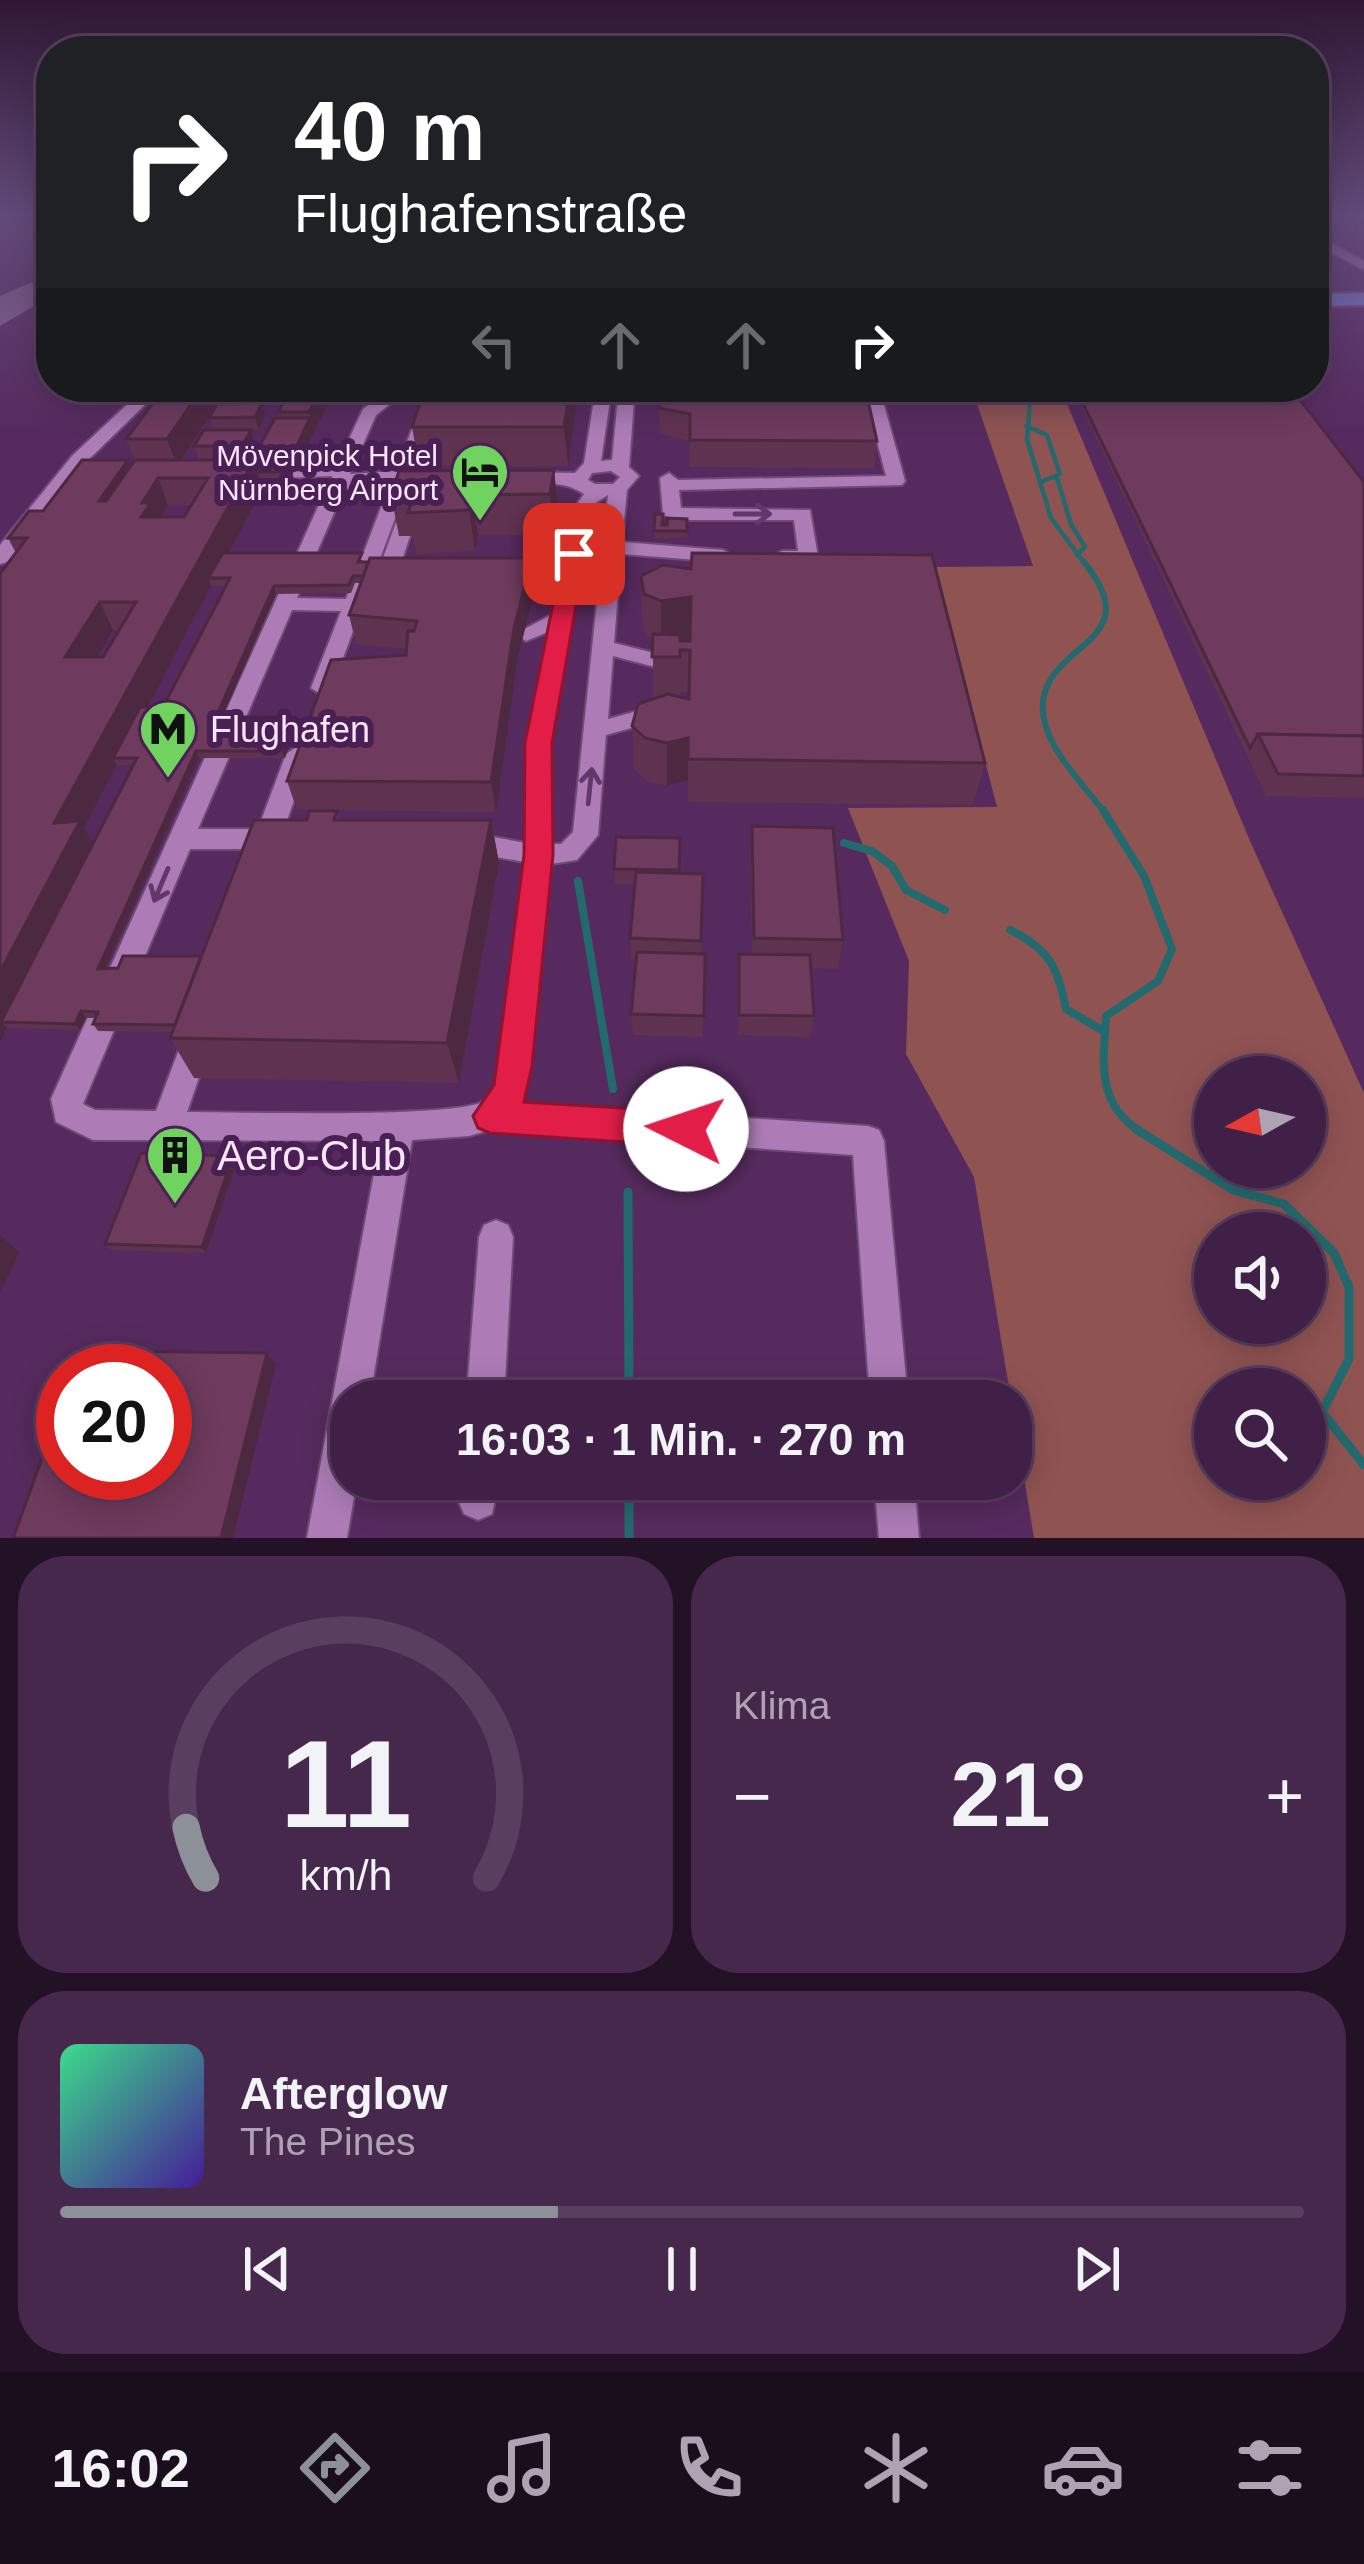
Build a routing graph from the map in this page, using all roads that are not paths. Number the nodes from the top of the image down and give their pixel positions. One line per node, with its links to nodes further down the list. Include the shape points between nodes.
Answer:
1 (1364, 299): 2 (main road)
2 (1329, 300)
3 (142, 402): 22 (street)
4 (383, 402): 16 (street, via 369,412)
5 (430, 402): 12 (street)
6 (601, 402): 10 (street)
7 (625, 402): 17 (street)
8 (875, 402): 18 (street, via 896,481)
9 (718, 467): 18 (street, via 714,477)
10 (585, 472): 15 (street); 17 (street); 17 (street, via 580,485)
11 (244, 474): 16 (street, via 291,485)
12 (399, 476): 13 (street); 16 (street); 23 (street)
13 (421, 476): 14 (street); 24 (street)
14 (443, 476)
15 (509, 477)
16 (339, 480): 28 (street)
17 (617, 482): 18 (street); 19 (street); 27 (street, via 584,502)
18 (670, 482): 21 (street, one-way to 21, via 672,514 803,514 808,557)
19 (612, 547): 20 (street); 32 (street)
20 (740, 556)
21 (763, 557)
22 (0, 558)
23 (367, 566): 24 (street); 29 (street)
24 (390, 566): 25 (street)
25 (416, 566)
26 (478, 566): 27 (street)
27 (572, 567): 30 (street)
28 (286, 604): 29 (street); 36 (street)
29 (353, 604): 37 (street)
30 (560, 620): 31 (street); 39 (street, via 539,743)
31 (526, 634)
32 (603, 647): 33 (street); 35 (street)
33 (690, 669)
34 (689, 708): 35 (street)
35 (595, 730): 39 (street, one-way to 35, via 568,854 585,836)
36 (182, 839): 37 (street); 43 (street, one-way to 43, via 67,1099 67,1112 93,1125)
37 (279, 839): 40 (street)
38 (434, 841): 39 (street)
39 (538, 855): 42 (street, via 511,1092)
40 (252, 883)
41 (206, 1015): 43 (street)
42 (490, 1116): 44 (street); 48 (street, via 868,1141)
43 (167, 1125): 44 (street)
44 (399, 1125): 46 (street)
45 (496, 1237): 47 (street)
46 (355, 1380)
47 (486, 1380)
48 (887, 1380)
49 (334, 1500): 51 (street)
50 (896, 1500): 52 (street)
51 (327, 1538)
52 (899, 1538)

